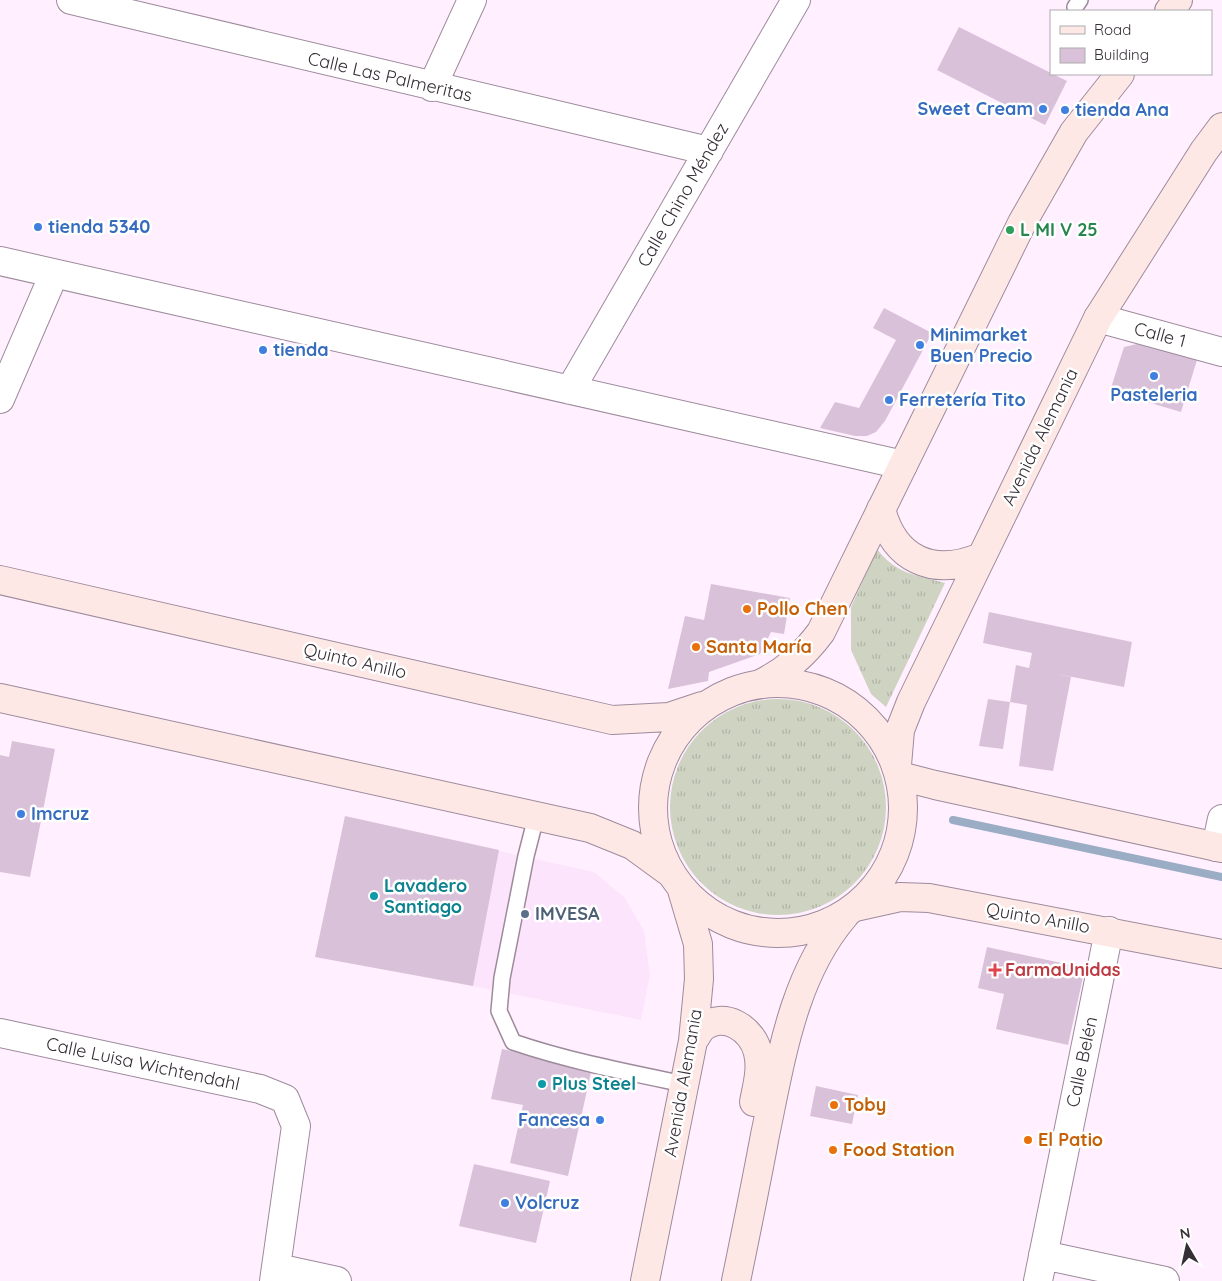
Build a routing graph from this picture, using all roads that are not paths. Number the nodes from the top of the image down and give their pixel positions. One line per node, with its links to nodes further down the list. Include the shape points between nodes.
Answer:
1 (71, 0): 7 (street, Calle Las Palmeritas)
2 (472, 0): 7 (street)
3 (796, 0): 9 (street, Calle Chino Méndez)
4 (1178, 0): 5 (main road)
5 (1170, 10)
6 (1119, 75): 16 (main road, via 1074,132 1026,215)
7 (432, 87): 9 (street, Calle Las Palmeritas)
8 (1222, 127): 12 (main road, Avenida Alemania)
9 (709, 151): 14 (street, Calle Chino Méndez)
10 (0, 261): 11 (street)
11 (54, 274): 14 (street); 15 (street)
12 (1098, 318): 13 (street, Calle 1); 18 (main road, Avenida Alemania)
13 (1222, 352)
14 (570, 390): 16 (street)
15 (0, 399)
16 (903, 465): 17 (main road)
17 (881, 509): 18 (main road, via 895,543 926,564 945,567); 20 (main road, via 817,637 793,664)
18 (981, 557): 23 (main road, Avenida Alemania, via 905,716 900,730)
19 (0, 580): 22 (main road, Quinto Anillo, via 612,720 669,717)
20 (759, 684): 22 (main road, via 742,688); 23 (main road, via 796,684 814,688 850,704 878,731)
21 (0, 698): 24 (main road)
22 (711, 703): 27 (main road, Avenida Alemania, via 697,713 673,740 658,774 653,801 654,829)
23 (898, 770): 26 (main road, via 935,785); 28 (main road, via 904,812 898,848 881,881)
24 (536, 817): 27 (main road, via 609,835 641,851); 33 (lane, via 502,978 500,1011 513,1042 589,1064)
25 (1222, 819): 26 (street)
26 (1219, 847)
27 (676, 881): 28 (main road, via 695,902 717,917 742,928 769,933 810,929); 32 (main road, Avenida Alemania, via 695,927 700,956)
28 (851, 910): 29 (main road, Quinto Anillo, via 885,899 914,896); 35 (main road, via 833,928 806,978 785,1038)
29 (1109, 931): 30 (main road, Quinto Anillo); 34 (street, Calle Belén)
30 (1222, 954)
31 (0, 1033): 36 (street, Calle Luisa Wichtendahl, via 260,1089 285,1099 296,1126)
32 (693, 1041): 33 (main road, Avenida Alemania); 35 (main road, via 703,1028 727,1022 739,1025 750,1034 759,1055 760,1070 736,1202)
33 (684, 1084): 38 (main road, Avenida Alemania)
34 (1043, 1255): 39 (street, Calle Belén); 40 (street)
35 (738, 1272)
36 (276, 1274): 37 (street)
37 (337, 1281)
38 (645, 1281)
39 (1038, 1281)
40 (1165, 1281)

